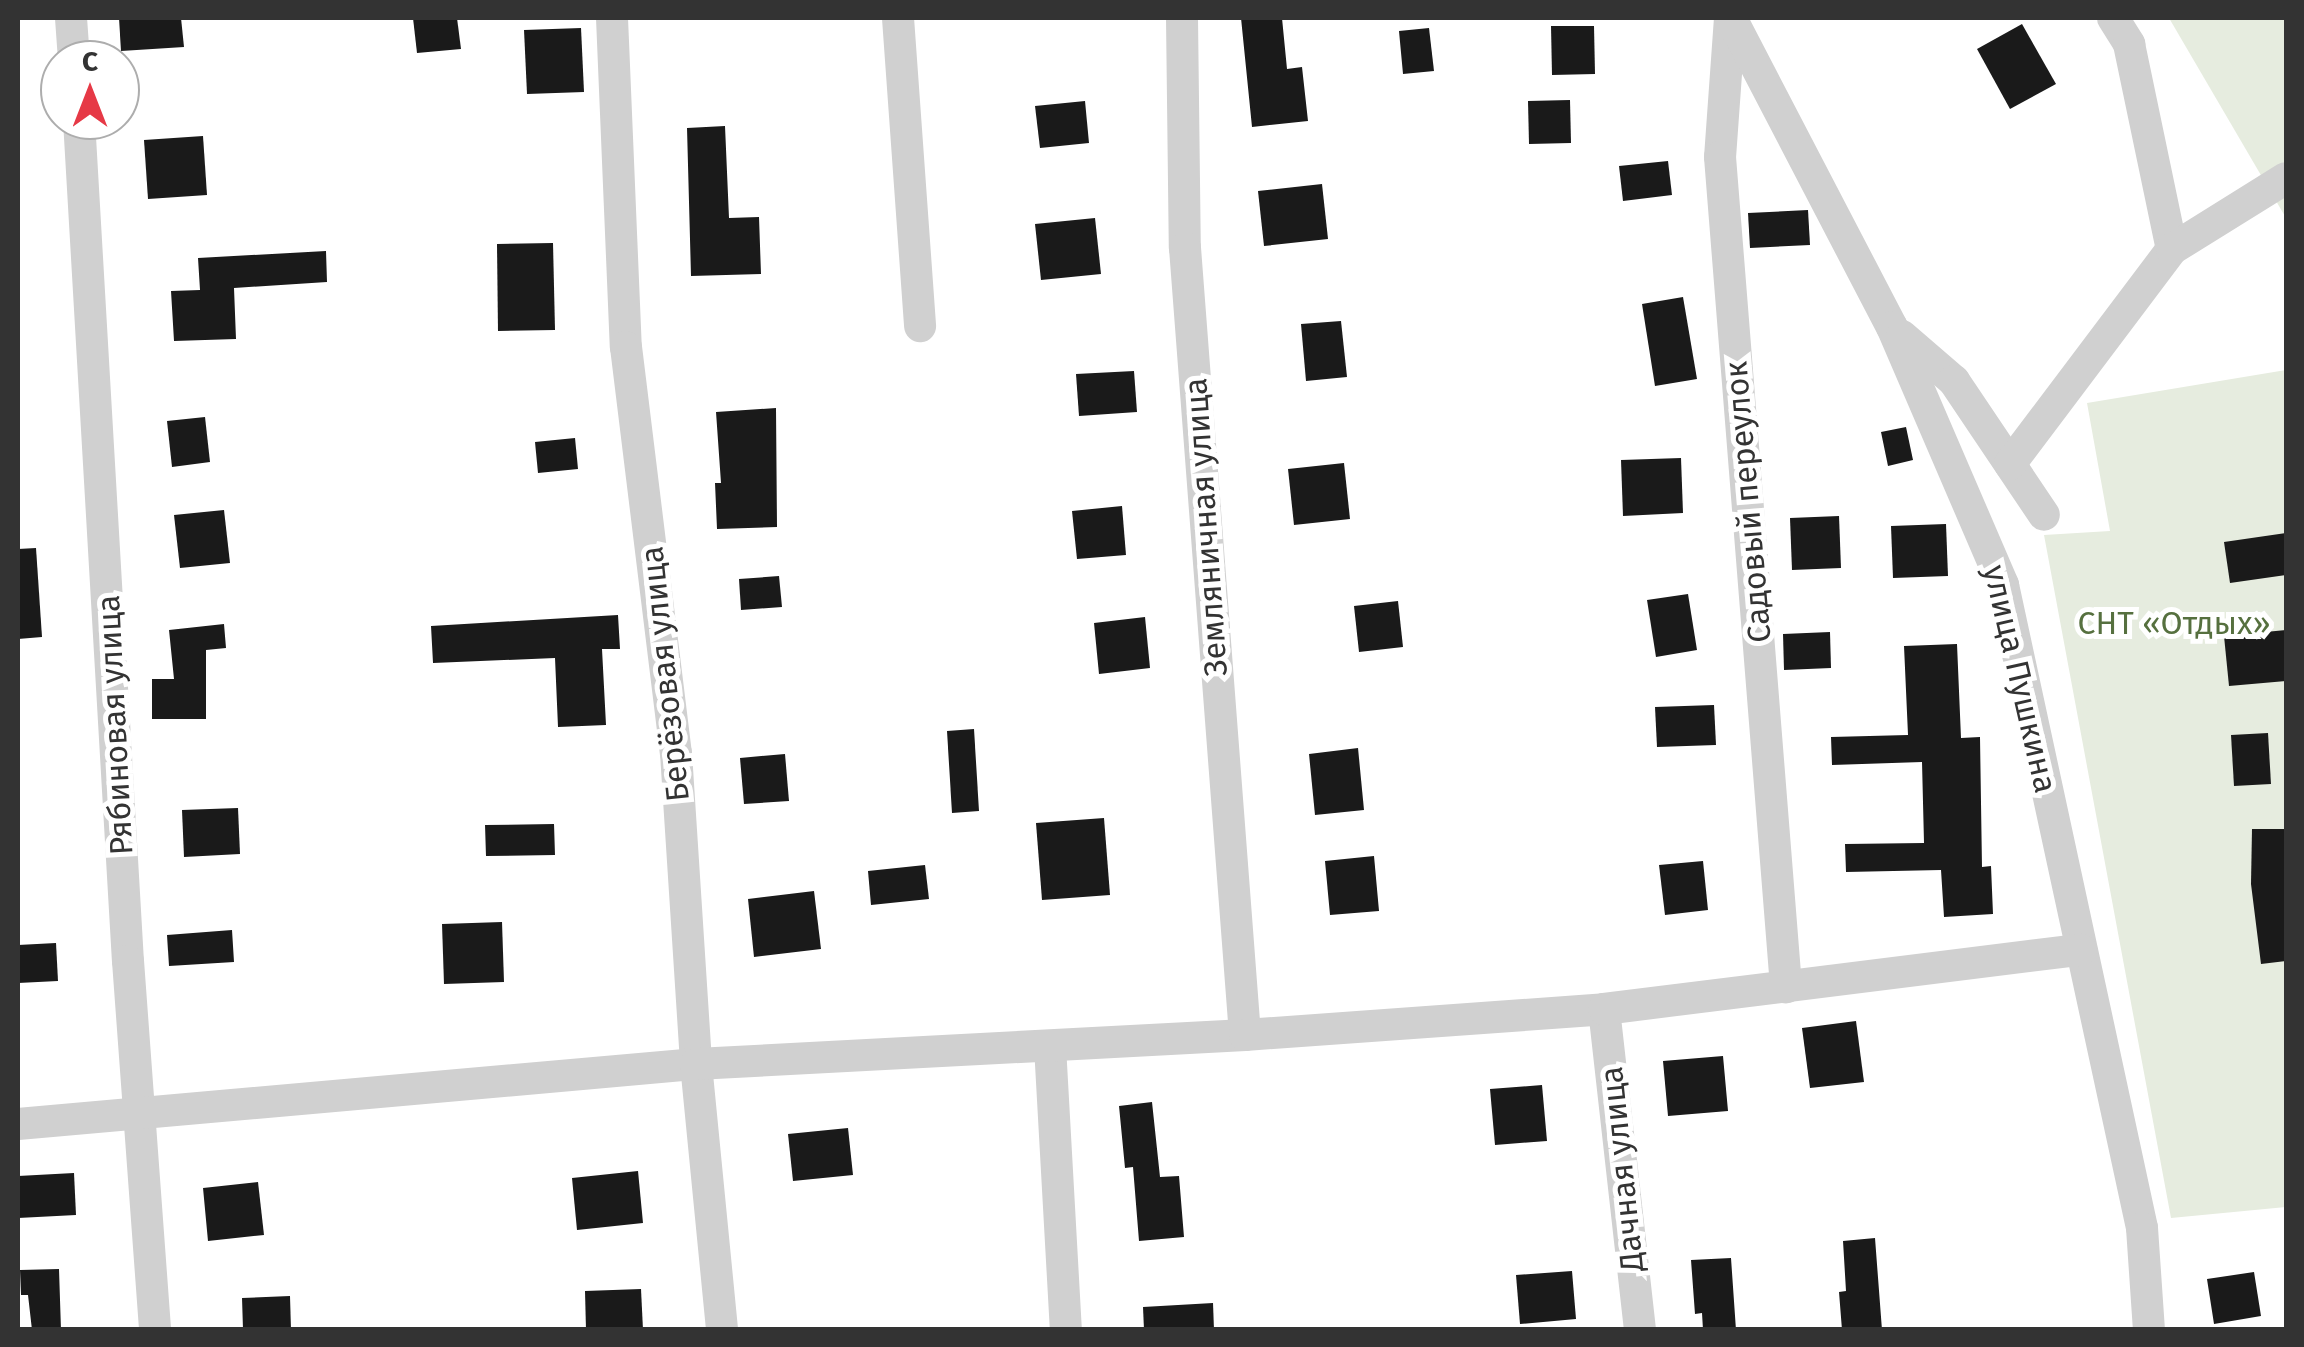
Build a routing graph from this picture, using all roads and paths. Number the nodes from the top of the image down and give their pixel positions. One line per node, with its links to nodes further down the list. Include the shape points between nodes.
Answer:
1 (612, 18): 18 (street, Берёзовая улица, via 626,347 676,753)
2 (898, 18): 9 (street)
3 (1182, 18): 16 (street, Земляничная улица, via 1185,248)
4 (1730, 18): 10 (street, улица Пушкина); 14 (street, Садовый переулок, via 1720,157)
5 (2113, 18): 8 (street, via 2129,44)
6 (80, 140): 19 (street, Рябиновая улица, via 114,962)
7 (2286, 178): 8 (street)
8 (2172, 248): 11 (street)
9 (920, 326)
10 (1892, 327): 11 (street, via 1954,382); 13 (street, улица Пушкина, via 2002,585)
11 (2010, 464): 12 (street)
12 (2044, 515)
13 (2081, 950): 14 (street); 25 (street, улица Пушкина, via 2142,1228)
14 (1786, 988): 15 (street)
15 (1604, 1009): 16 (street); 24 (street, Дачная улица)
16 (1245, 1035): 17 (street)
17 (1050, 1046): 18 (street); 23 (street)
18 (696, 1064): 19 (street); 22 (street, Берёзовая улица)
19 (139, 1116): 20 (street); 21 (street, Рябиновая улица)
20 (18, 1124)
21 (154, 1330)
22 (722, 1330)
23 (1066, 1330)
24 (1640, 1330)
25 (2149, 1330)

